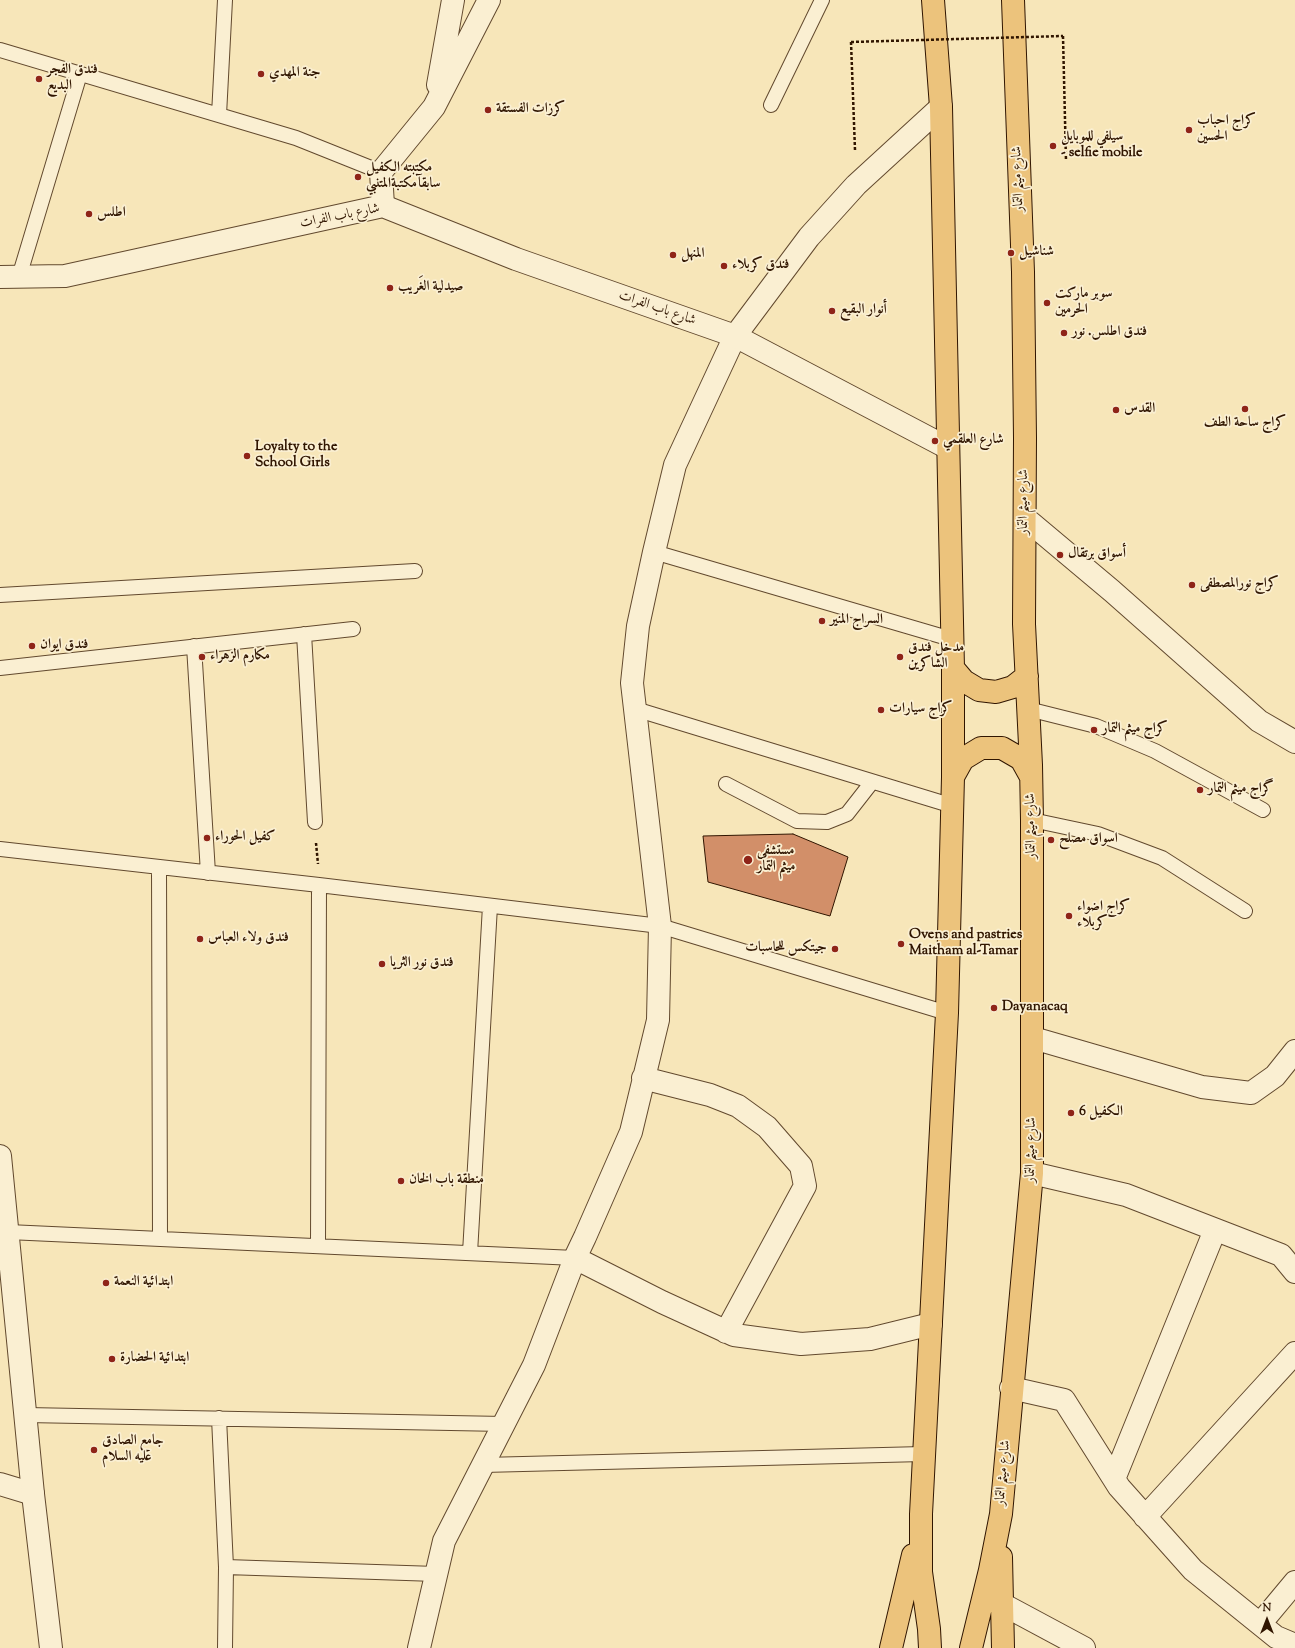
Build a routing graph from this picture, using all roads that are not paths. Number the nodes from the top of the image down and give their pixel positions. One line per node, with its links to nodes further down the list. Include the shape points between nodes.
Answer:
1 (225, 0): 12 (lane)
2 (453, 0): 10 (street)
3 (489, 0): 10 (street)
4 (822, 0): 9 (lane)
5 (933, 0): 11 (highway)
6 (1013, 0): 18 (highway, شارع ميثم التمار, via 1023,272)
7 (0, 50): 8 (lane)
8 (80, 74): 12 (lane); 15 (lane)
9 (771, 105)
10 (434, 107): 13 (street)
11 (941, 107): 16 (street, via 856,184 809,237); 17 (highway)
12 (219, 115): 13 (lane, via 296,138)
13 (381, 172): 14 (street)
14 (383, 206): 15 (street, شارع باب الفرات, via 66,276); 16 (street, شارع باب الفرات, via 516,260)
15 (10, 277)
16 (735, 336): 17 (street); 19 (street, via 675,465)
17 (948, 448): 24 (highway)
18 (1025, 518): 28 (highway, شارع ميثم التمار, via 1024,624); 31 (street, via 1259,721)
19 (654, 552): 24 (lane); 29 (street, via 638,626 632,683)
20 (415, 571): 21 (lane)
21 (0, 595)
22 (353, 629): 23 (lane)
23 (304, 634): 25 (lane); 39 (lane)
24 (951, 639): 27 (highway)
25 (194, 646): 26 (lane); 42 (lane)
26 (0, 668)
27 (953, 668): 28 (highway, via 964,681 979,690 996,692 1013,687); 33 (highway)
28 (1027, 676): 30 (highway, شارع ميثم التمار)
29 (635, 709): 34 (lane); 46 (street)
30 (1028, 709): 32 (highway, شارع ميثم التمار); 37 (lane, via 1096,726 1155,751)
31 (1295, 742)
32 (1031, 777): 33 (highway, via 1021,758 1002,748 981,748 963,759); 38 (highway, شارع ميثم التمار)
33 (953, 778): 36 (highway)
34 (872, 782): 35 (lane, via 847,814 827,822 797,821); 36 (lane)
35 (726, 784)
36 (953, 806): 47 (highway)
37 (1263, 810)
38 (1032, 820): 45 (lane, via 1098,834 1162,858); 48 (highway, شارع ميثم التمار)
39 (315, 822)
40 (0, 849): 41 (lane)
41 (159, 867): 42 (lane); 55 (lane)
42 (208, 873): 43 (lane)
43 (319, 885): 44 (lane); 56 (lane)
44 (490, 906): 46 (lane); 57 (lane)
45 (1245, 911)
46 (660, 926): 47 (lane); 50 (street, via 658,1020)
47 (947, 1013): 60 (highway)
48 (1033, 1038): 49 (street, via 1202,1087 1251,1093 1275,1076); 52 (highway, شارع ميثم التمار)
49 (1295, 1051)
50 (643, 1078): 58 (street, via 631,1132); 61 (street, via 710,1095 738,1106 767,1127 801,1166 805,1186)
51 (0, 1156): 54 (street)
52 (1032, 1173): 53 (street, via 1126,1195); 63 (highway, شارع ميثم التمار)
53 (1215, 1230): 59 (street, via 1281,1255); 69 (street)
54 (8, 1232): 55 (lane); 64 (street)
55 (160, 1239): 56 (lane)
56 (318, 1246): 57 (lane)
57 (470, 1253): 58 (lane)
58 (575, 1258): 61 (street); 66 (street, via 534,1365)
59 (1295, 1272)
60 (931, 1324): 61 (street, via 870,1339 801,1344); 67 (highway)
61 (726, 1332)
62 (1295, 1353): 74 (street)
63 (1011, 1388): 69 (street, via 1064,1400); 73 (highway, شارع ميثم التمار)
64 (26, 1415): 65 (lane); 71 (street)
65 (219, 1418): 66 (lane); 75 (lane)
66 (504, 1424): 68 (street)
67 (923, 1454): 68 (lane); 72 (highway)
68 (483, 1465): 76 (street, via 444,1541)
69 (1114, 1479): 74 (street)
70 (0, 1484): 71 (street)
71 (33, 1494): 81 (street)
72 (921, 1514): 84 (highway); 85 (highway, via 921,1572)
73 (1000, 1514): 78 (highway); 86 (highway, شارع ميثم التمار, via 990,1570)
74 (1146, 1517): 79 (street, via 1193,1570)
75 (226, 1567): 76 (lane); 82 (lane)
76 (436, 1574): 83 (street)
77 (1295, 1582): 79 (street)
78 (1002, 1604): 87 (highway); 88 (street)
79 (1260, 1624): 80 (street, via 1276,1637)
80 (1295, 1645)
81 (51, 1648)
82 (225, 1648)
83 (419, 1648)
84 (891, 1648)
85 (930, 1648)
86 (971, 1648)
87 (1003, 1648)
88 (1084, 1648)

